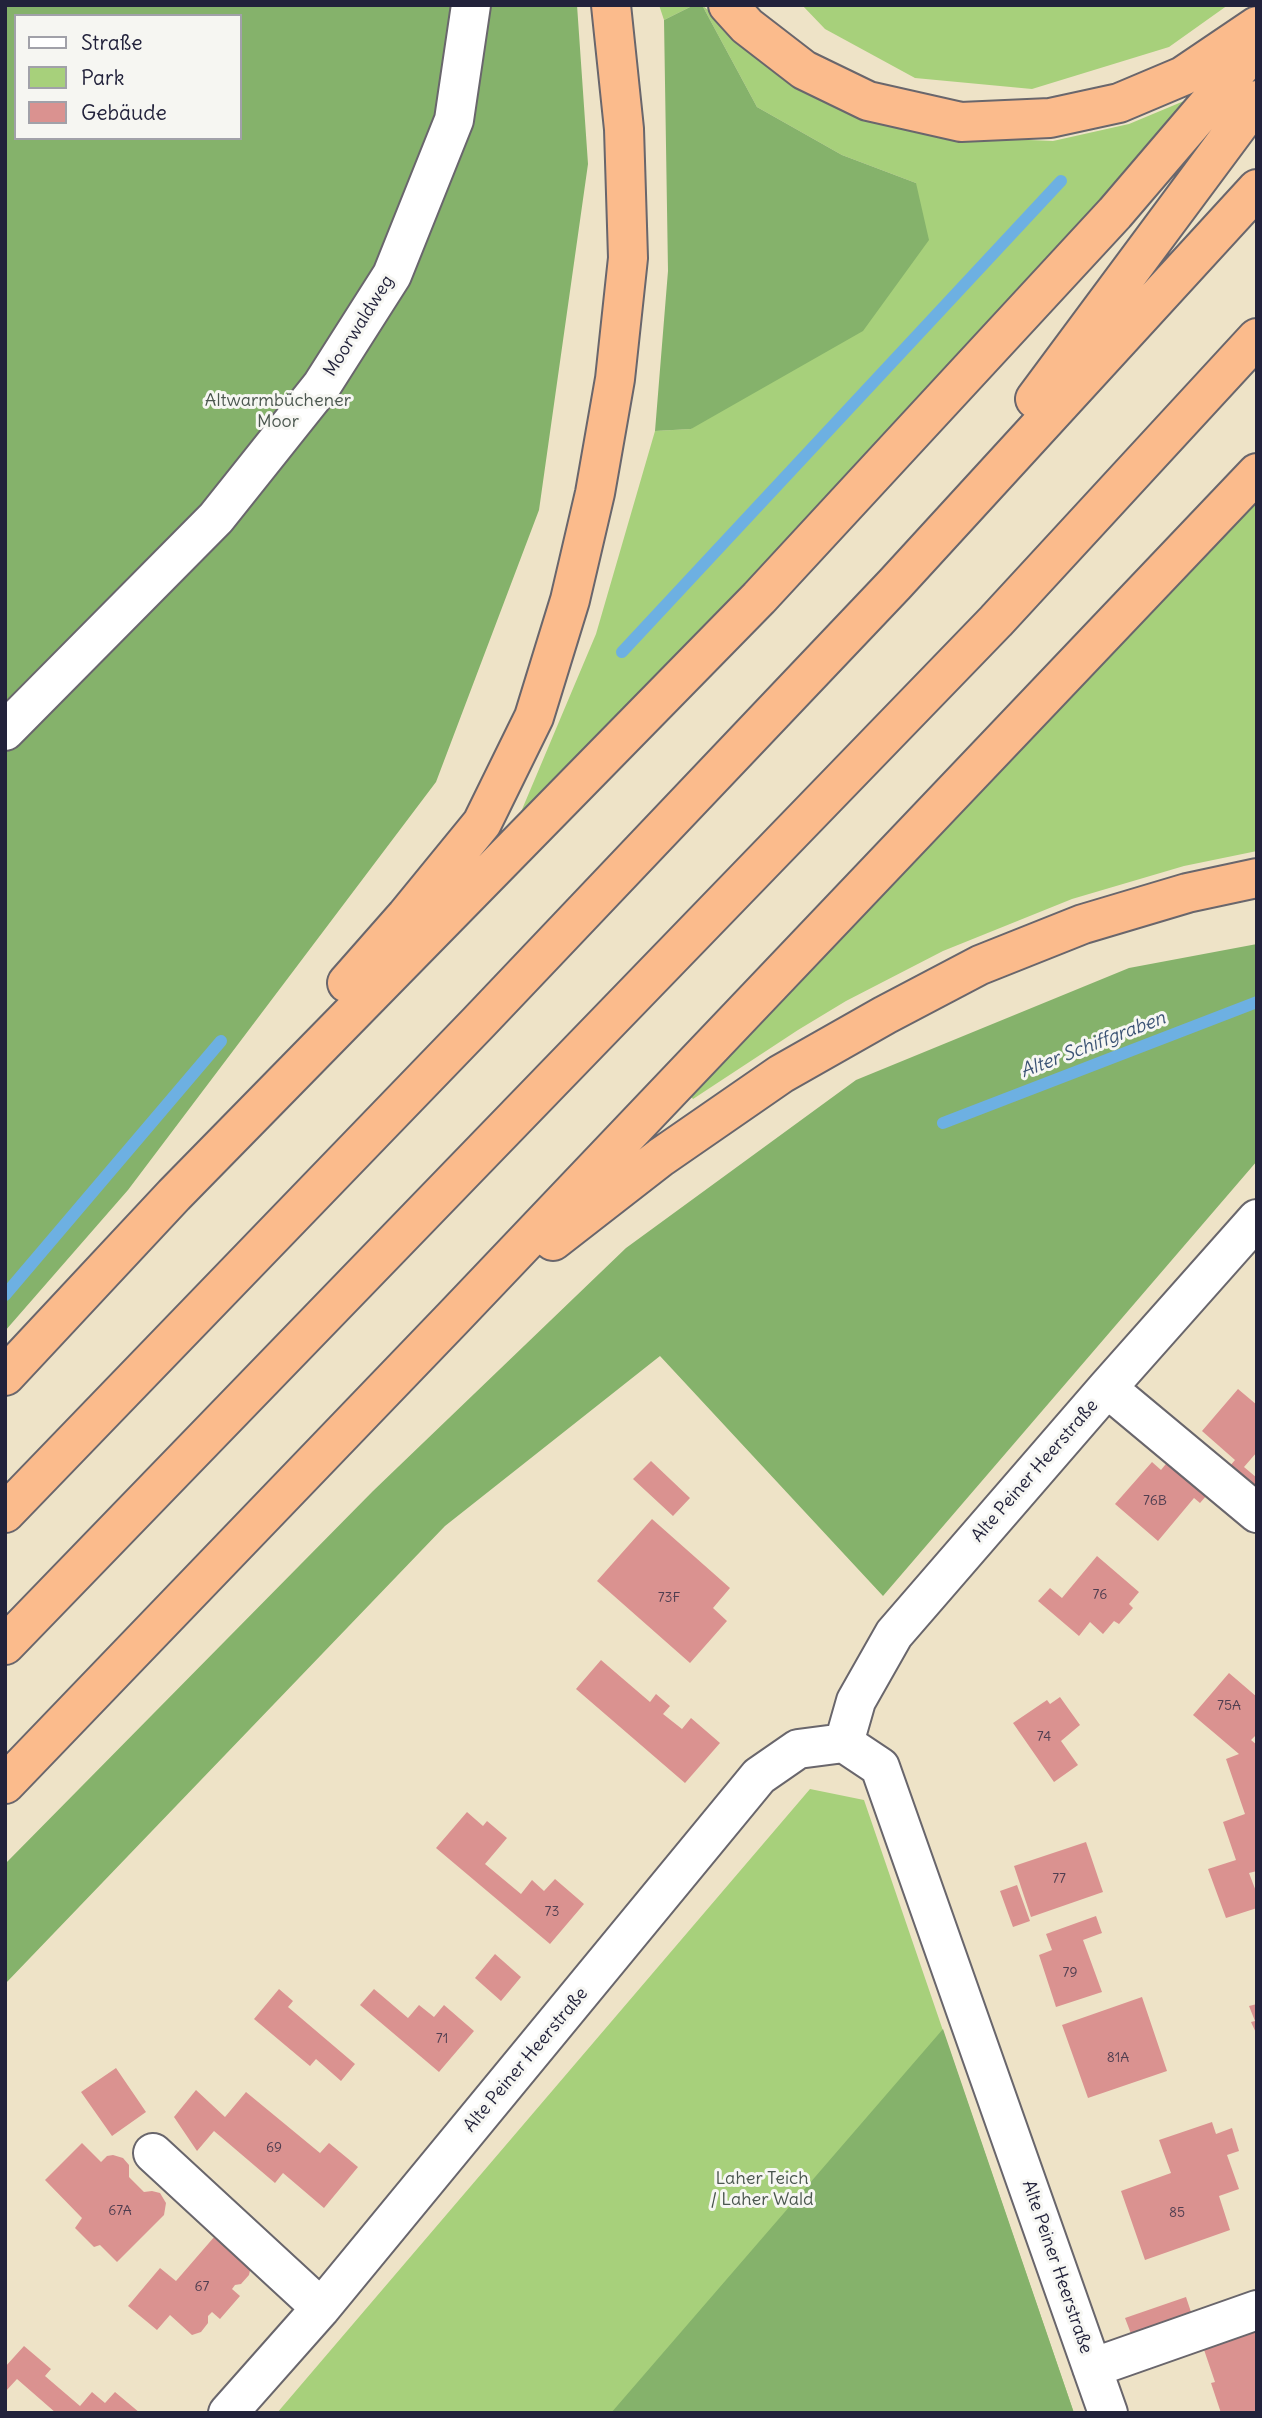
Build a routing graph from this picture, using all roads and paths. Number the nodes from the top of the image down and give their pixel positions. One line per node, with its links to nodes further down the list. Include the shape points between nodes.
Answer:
1 (611, 5): 13 (highway, via 624,129 628,258 615,379 570,600 534,717 482,823 327,1006 241,1097)
2 (727, 5): 4 (highway, via 804,70 869,102 961,122 1050,118 1119,103 1183,76)
3 (463, 10): 11 (street, Moorwaldweg, via 454,120 392,275 322,385 216,518)
4 (1257, 26)
5 (1257, 47): 13 (highway, via 1115,213 759,598)
6 (1257, 100): 10 (highway)
7 (1257, 189): 10 (highway)
8 (1257, 338): 20 (highway, via 996,621)
9 (1257, 473): 15 (highway)
10 (895, 584): 18 (highway)
11 (5, 731)
12 (1257, 878): 15 (highway, via 1083,924 980,965 885,1014 781,1074 661,1157)
13 (174, 1195): 16 (highway)
14 (1257, 1219): 17 (street, Alte Peiner Heerstraße)
15 (454, 1317): 22 (highway)
16 (5, 1376)
17 (1107, 1388): 19 (street); 21 (street, Alte Peiner Heerstraße, via 894,1634 856,1700)
18 (5, 1513)
19 (1257, 1513)
20 (5, 1645)
21 (844, 1743): 24 (street, Alte Peiner Heerstraße, via 798,1749 759,1776); 26 (street, Alte Peiner Heerstraße, via 880,1767)
22 (5, 1784)
23 (153, 2153): 24 (street)
24 (321, 2308): 27 (street, Alte Peiner Heerstraße)
25 (1257, 2310): 26 (street)
26 (1092, 2368): 28 (street, Alte Peiner Heerstraße)
27 (228, 2413)
28 (1108, 2413)

